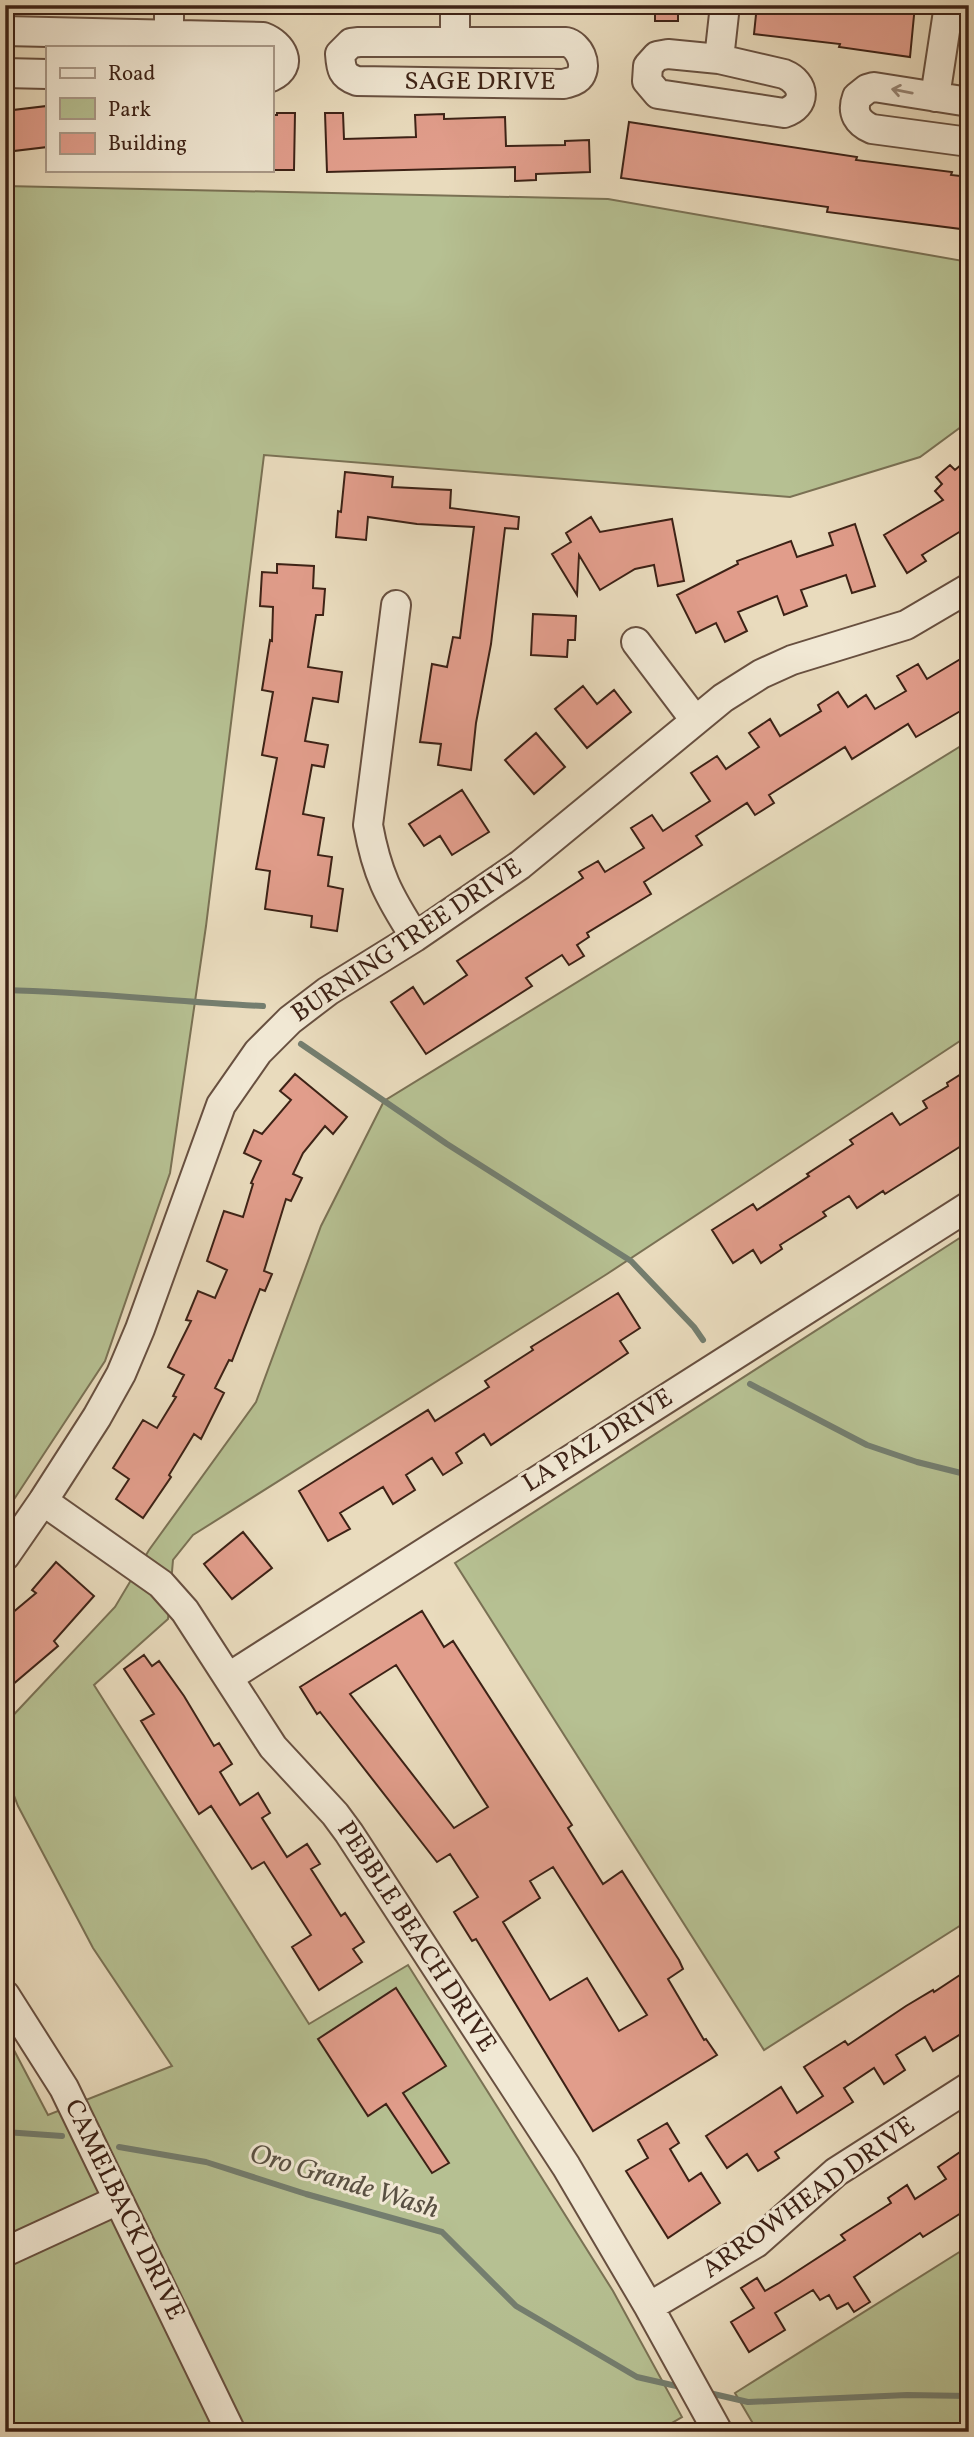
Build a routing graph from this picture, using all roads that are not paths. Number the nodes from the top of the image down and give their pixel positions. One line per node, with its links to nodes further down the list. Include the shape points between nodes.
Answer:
1 (169, 5): 6 (street)
2 (456, 5): 7 (street)
3 (725, 5): 8 (street)
4 (949, 5): 12 (street)
5 (5, 31): 6 (street)
6 (169, 36): 11 (street, via 272,40 284,59 281,71)
7 (455, 42): 7 (street, SAGE DRIVE, via 351,43 340,54 341,70 357,81 564,84 581,76 583,68 579,51 566,42)
8 (719, 59): 8 (street, via 657,55 648,66 648,81 658,94 784,113 798,106 802,91 792,77)
9 (5, 73): 10 (street)
10 (46, 74)
11 (273, 76)
12 (935, 97): 13 (street); 14 (street, one-way to 14, via 874,87 857,97 854,112 873,129)
13 (969, 102)
14 (969, 142)
15 (969, 588): 18 (street, BURNING TREE DRIVE, via 906,625 761,674)
16 (396, 605): 19 (street, via 368,825 386,890)
17 (636, 642): 18 (street)
18 (695, 720): 19 (street, BURNING TREE DRIVE, via 520,865)
19 (415, 937): 21 (street, BURNING TREE DRIVE, via 290,1020 233,1086 221,1105 121,1374)
20 (969, 1206): 23 (street, LA PAZ DRIVE)
21 (43, 1502): 22 (street, BURNING TREE DRIVE); 23 (street, PEBBLE BEACH DRIVE, via 161,1584 186,1611)
22 (5, 1556)
23 (229, 1677): 28 (street, PEBBLE BEACH DRIVE, via 273,1747 349,1833 566,2166)
24 (5, 1996): 26 (street, CAMELBACK DRIVE, via 64,2088)
25 (969, 2087): 28 (street, ARROWHEAD DRIVE, via 836,2172 755,2242)
26 (118, 2200): 27 (street); 29 (street, CAMELBACK DRIVE)
27 (5, 2252)
28 (649, 2307): 30 (street, PEBBLE BEACH DRIVE)
29 (230, 2432)
30 (718, 2432)

